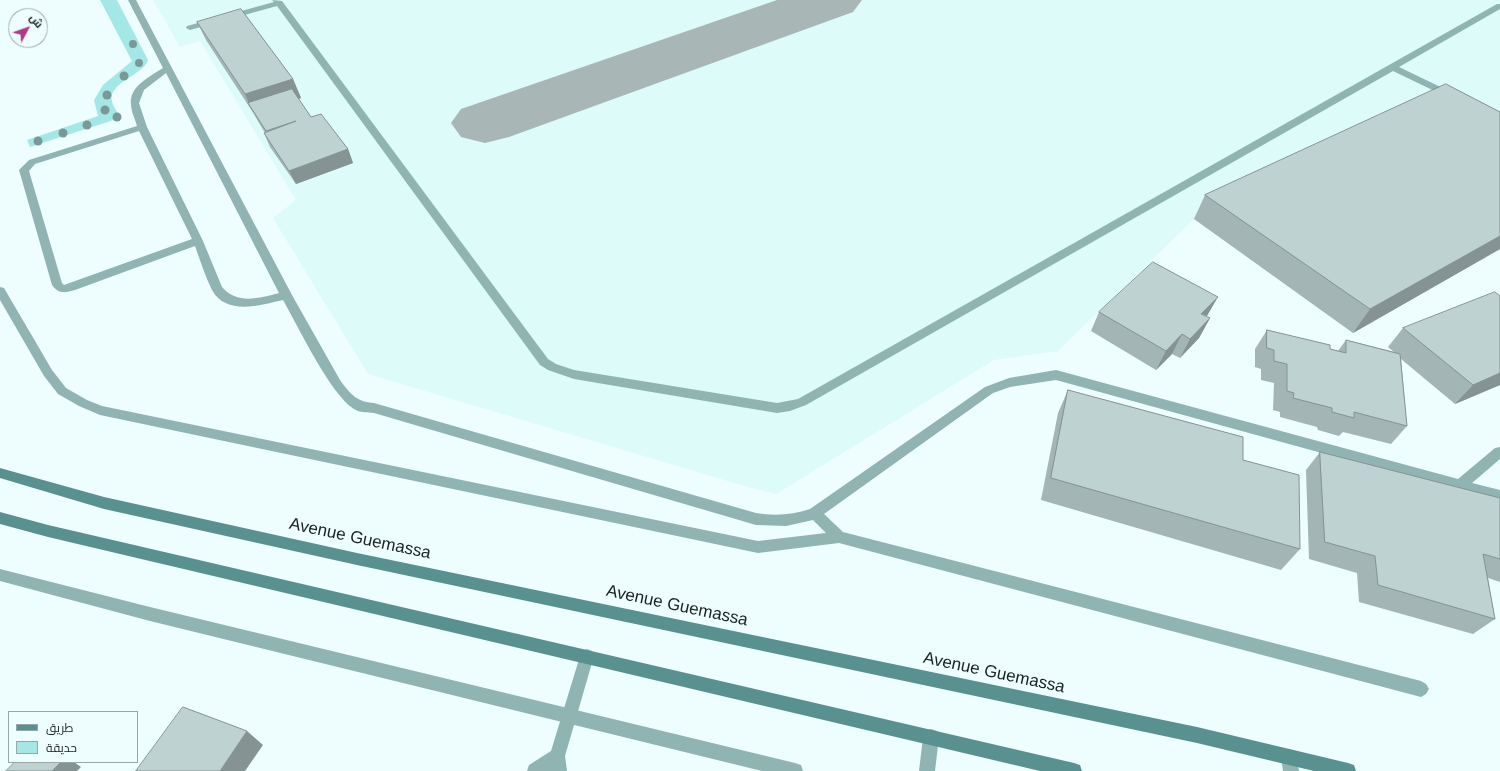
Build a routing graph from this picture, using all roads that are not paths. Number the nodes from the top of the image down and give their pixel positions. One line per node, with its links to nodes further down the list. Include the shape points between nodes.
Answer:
1 (132, 0): 6 (street)
2 (278, 2): 4 (street); 5 (street, via 544,362 574,374 777,408 802,402)
3 (1500, 6): 5 (street)
4 (190, 28)
5 (1392, 67): 7 (street)
6 (168, 68): 8 (street, via 140,89 135,103); 11 (street)
7 (1457, 98)
8 (142, 127): 9 (street); 9 (street, via 32,162 24,170 57,285 62,289 71,287)
9 (198, 241): 11 (street, via 217,289 223,296 245,303)
10 (0, 291): 18 (street, via 48,373 62,391 100,410 758,547)
11 (286, 295): 16 (street, via 342,392 360,407 374,408 756,519 787,522)
12 (1500, 452): 14 (street)
13 (0, 473): 25 (main road, Avenue Guemassa, via 112,505 357,559 1189,733)
14 (1460, 485): 15 (street); 16 (street, via 1056,375 1009,383 989,390)
15 (1500, 496)
16 (816, 513): 18 (street)
17 (0, 518): 20 (main road)
18 (839, 537): 21 (street)
19 (0, 575): 22 (street)
20 (587, 656): 22 (street); 23 (main road)
21 (1421, 689)
22 (570, 716): 24 (street); 27 (street)
23 (931, 737): 28 (street); 29 (main road)
24 (558, 763): 26 (street)
25 (1290, 764): 30 (main road, Avenue Guemassa)
26 (535, 771)
27 (795, 771)
28 (927, 771)
29 (1074, 771)
30 (1348, 771)

